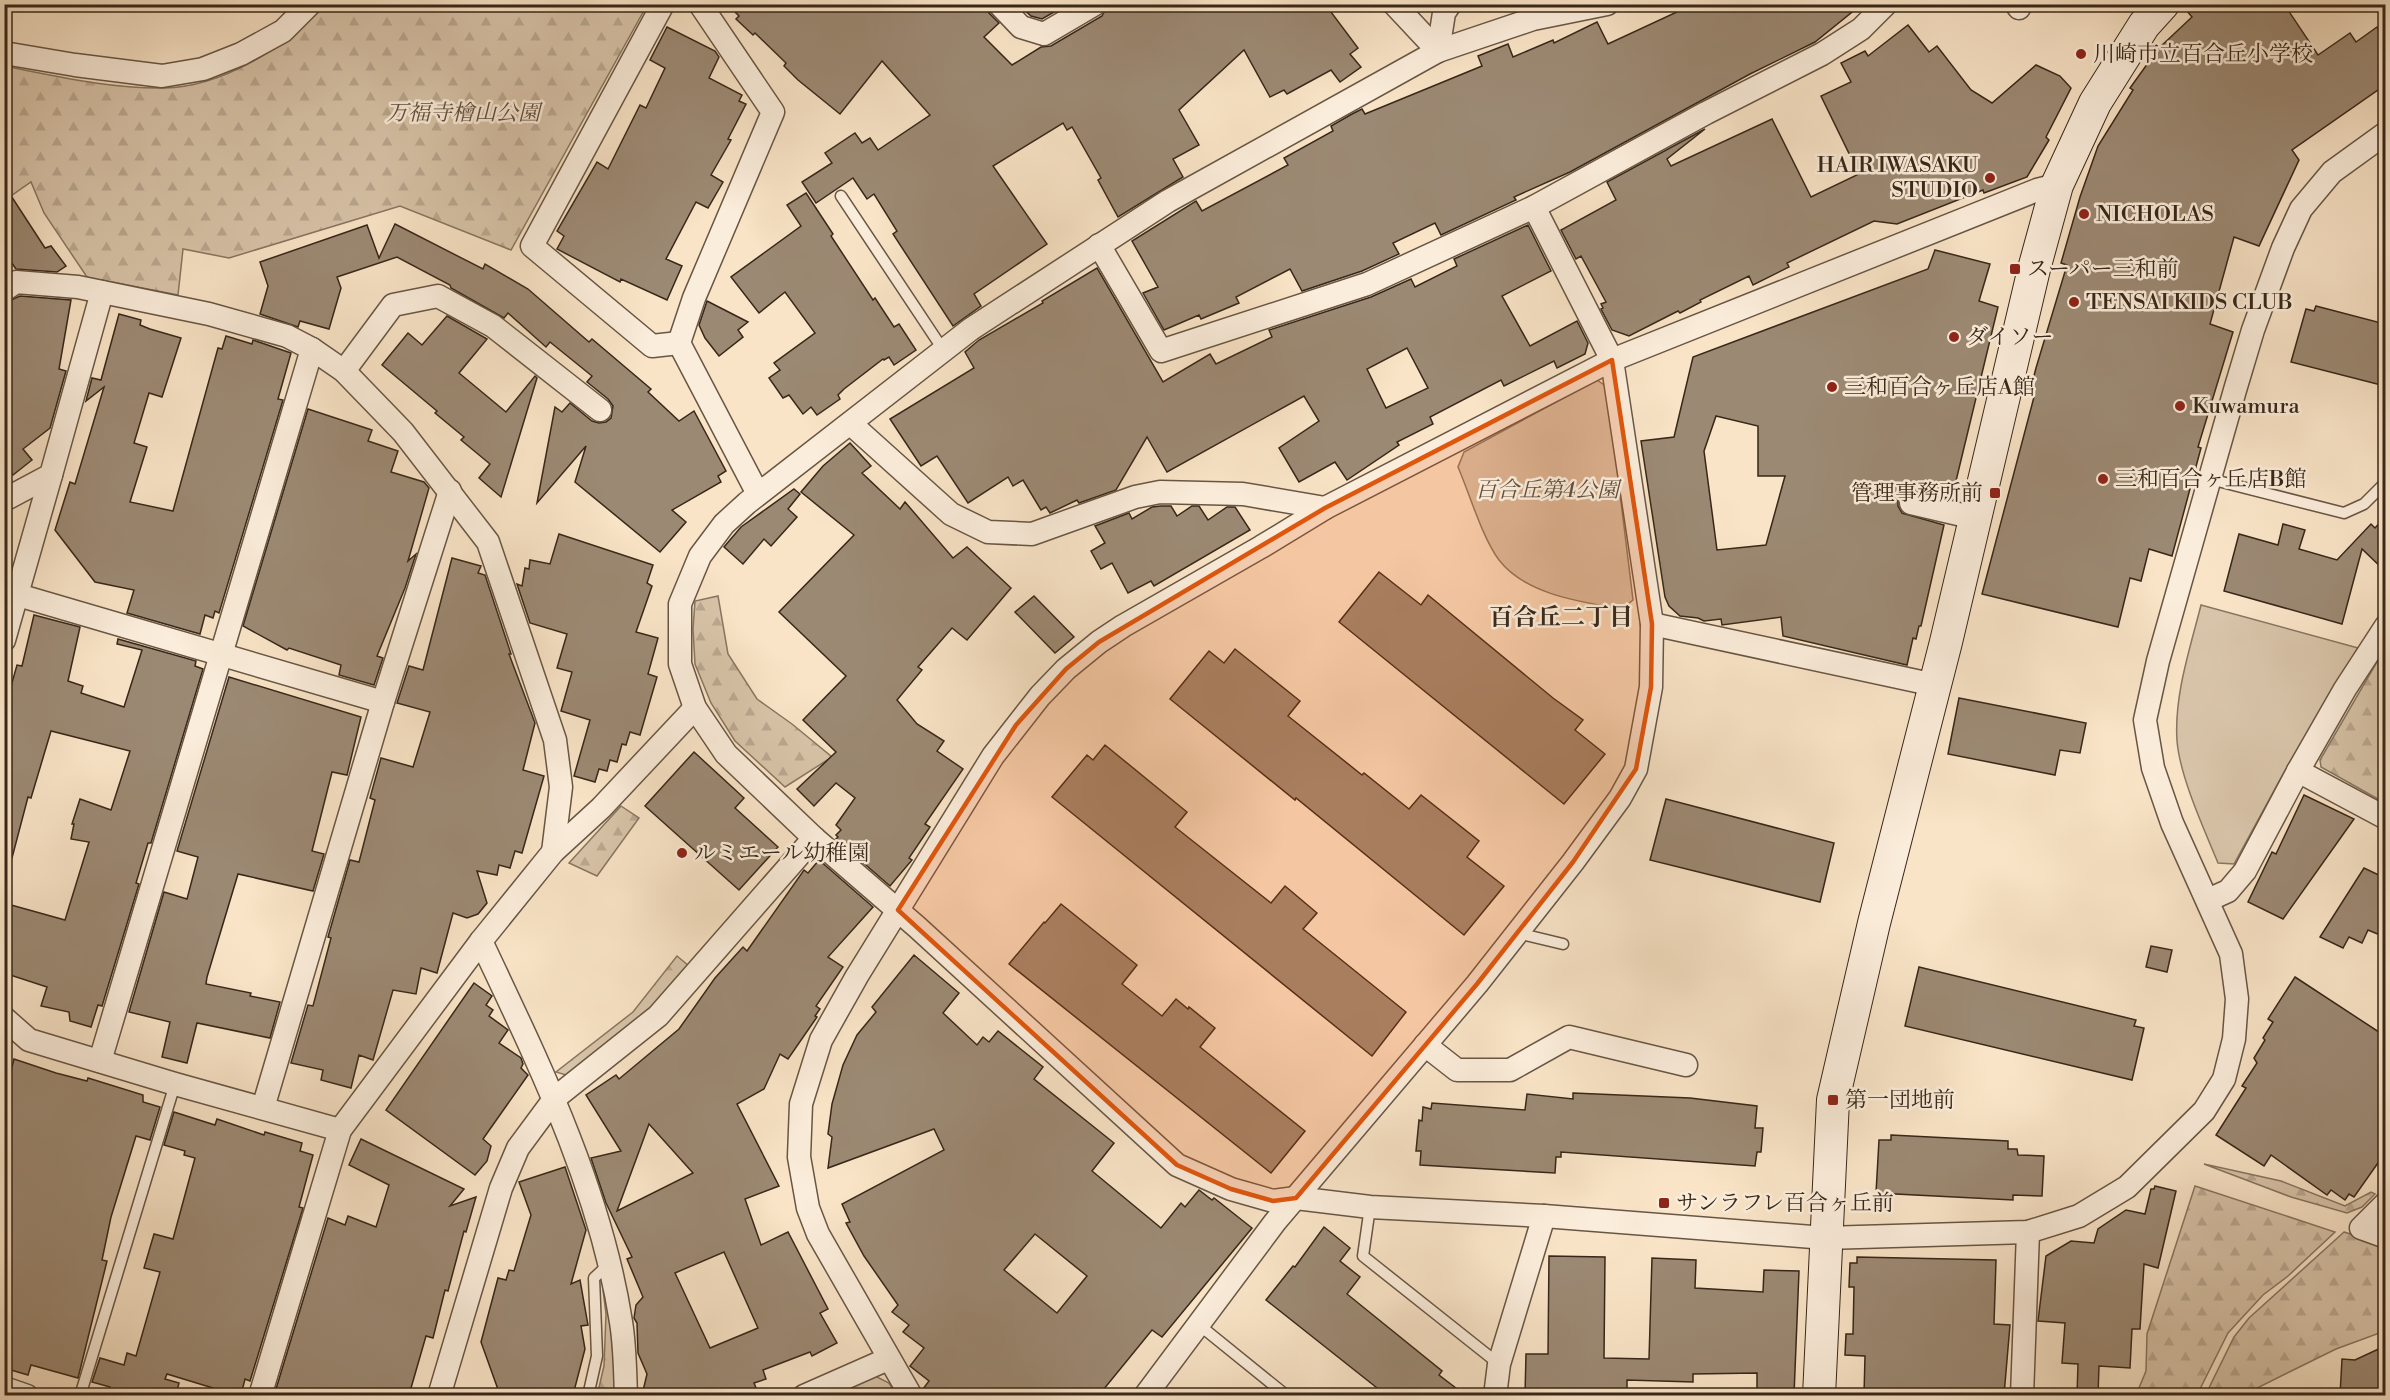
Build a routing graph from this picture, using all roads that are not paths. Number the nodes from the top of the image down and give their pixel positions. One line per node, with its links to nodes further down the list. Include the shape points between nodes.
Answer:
1 (310, 4): 12 (street, via 283,31 241,54 203,69 162,76)
2 (663, 4): 20 (street, via 532,246 652,346)
3 (700, 4): 20 (street, via 773,112 694,297)
4 (999, 4): 5 (street, via 1021,27 1044,34)
5 (1095, 4)
6 (1394, 4): 11 (street)
7 (1450, 4): 11 (street, via 1444,13)
8 (1606, 4): 11 (street, via 1533,19)
9 (1886, 4): 16 (street, via 1861,29 1822,54 1706,112)
10 (2163, 4): 14 (street, via 2144,25 2095,103)
11 (1438, 51): 17 (street, via 1167,201)
12 (4, 53)
13 (2385, 133): 28 (street, via 2332,172 2301,209 2253,330)
14 (2057, 185): 23 (street); 35 (street)
15 (841, 196): 22 (lane)
16 (1534, 207): 17 (street, via 1367,285 1161,351); 23 (street)
17 (1099, 245): 22 (street)
18 (4, 290): 19 (street, via 16,282)
19 (102, 292): 21 (street, via 246,323); 27 (street)
20 (679, 343): 31 (street)
21 (312, 349): 24 (street); 40 (street)
22 (944, 351): 26 (street)
23 (1612, 360): 34 (street); 37 (street)
24 (344, 371): 25 (street, via 393,305 438,296 493,326); 30 (street, via 403,432)
25 (600, 410)
26 (851, 424): 31 (street); 34 (street, via 951,514 988,532 1032,534 1135,497 1160,492 1243,494)
27 (51, 475): 32 (street); 36 (street)
28 (2210, 479): 29 (lane, via 2344,513 2364,504); 48 (street, via 2145,720 2153,768 2172,823)
29 (2385, 482)
30 (450, 491): 42 (street); 47 (street, via 488,542 555,740 561,787)
31 (758, 494): 43 (street, via 724,524 700,556 680,604 680,664)
32 (4, 500)
33 (1911, 503): 35 (street)
34 (1325, 508): 49 (street, via 1123,626 1066,669 993,756)
35 (1975, 518): 41 (street)
36 (18, 595): 39 (street); 40 (street)
37 (1652, 624): 41 (street); 50 (street, via 1651,687 1636,769 1620,798)
38 (2385, 626): 44 (street)
39 (4, 640)
40 (221, 654): 42 (street); 55 (street)
41 (1935, 685): 67 (street, via 1833,1100)
42 (383, 702): 59 (street)
43 (695, 708): 46 (street, via 726,754); 47 (street)
44 (2298, 771): 45 (street); 48 (street, via 2245,871 2228,891)
45 (2385, 818)
46 (814, 838): 49 (street); 58 (street, via 658,1016)
47 (554, 852): 51 (street)
48 (2208, 900): 65 (street, via 2231,954 2237,999 2234,1039 2224,1079 2204,1111 2127,1187 2079,1216)
49 (898, 910): 61 (street, via 1177,1165 1231,1190 1273,1201); 70 (street, via 821,1040 801,1104 799,1157 808,1208 818,1234)
50 (1517, 933): 52 (lane); 54 (street)
51 (481, 941): 58 (street); 60 (street)
52 (1563, 944)
53 (4, 1018): 55 (street, via 29,1040)
54 (1425, 1045): 56 (street, via 1457,1070 1510,1070 1569,1037); 61 (street)
55 (100, 1061): 57 (street)
56 (1686, 1065)
57 (175, 1084): 59 (street); 74 (lane)
58 (555, 1098): 68 (street, via 584,1173); 76 (street, via 518,1148 501,1188)
59 (263, 1108): 60 (street)
60 (340, 1130): 75 (street)
61 (1296, 1198): 63 (street); 69 (street)
62 (2385, 1203): 66 (street, via 2361,1228)
63 (1370, 1207): 64 (street); 71 (lane, via 1363,1256)
64 (1545, 1216): 67 (street); 71 (street)
65 (2028, 1232): 67 (street); 85 (street)
66 (2385, 1237)
67 (1825, 1238): 84 (street)
68 (609, 1264): 77 (lane, via 594,1278 597,1356); 78 (street, via 622,1323)
69 (1198, 1323): 81 (street); 82 (lane)
70 (888, 1359): 79 (street); 80 (street)
71 (1499, 1364): 83 (street)
72 (4, 1388): 73 (street)
73 (27, 1395)
74 (80, 1395)
75 (260, 1395)
76 (439, 1395)
77 (588, 1395)
78 (626, 1395)
79 (804, 1395)
80 (911, 1395)
81 (1145, 1395)
82 (1287, 1395)
83 (1495, 1395)
84 (1819, 1395)
85 (2022, 1395)

